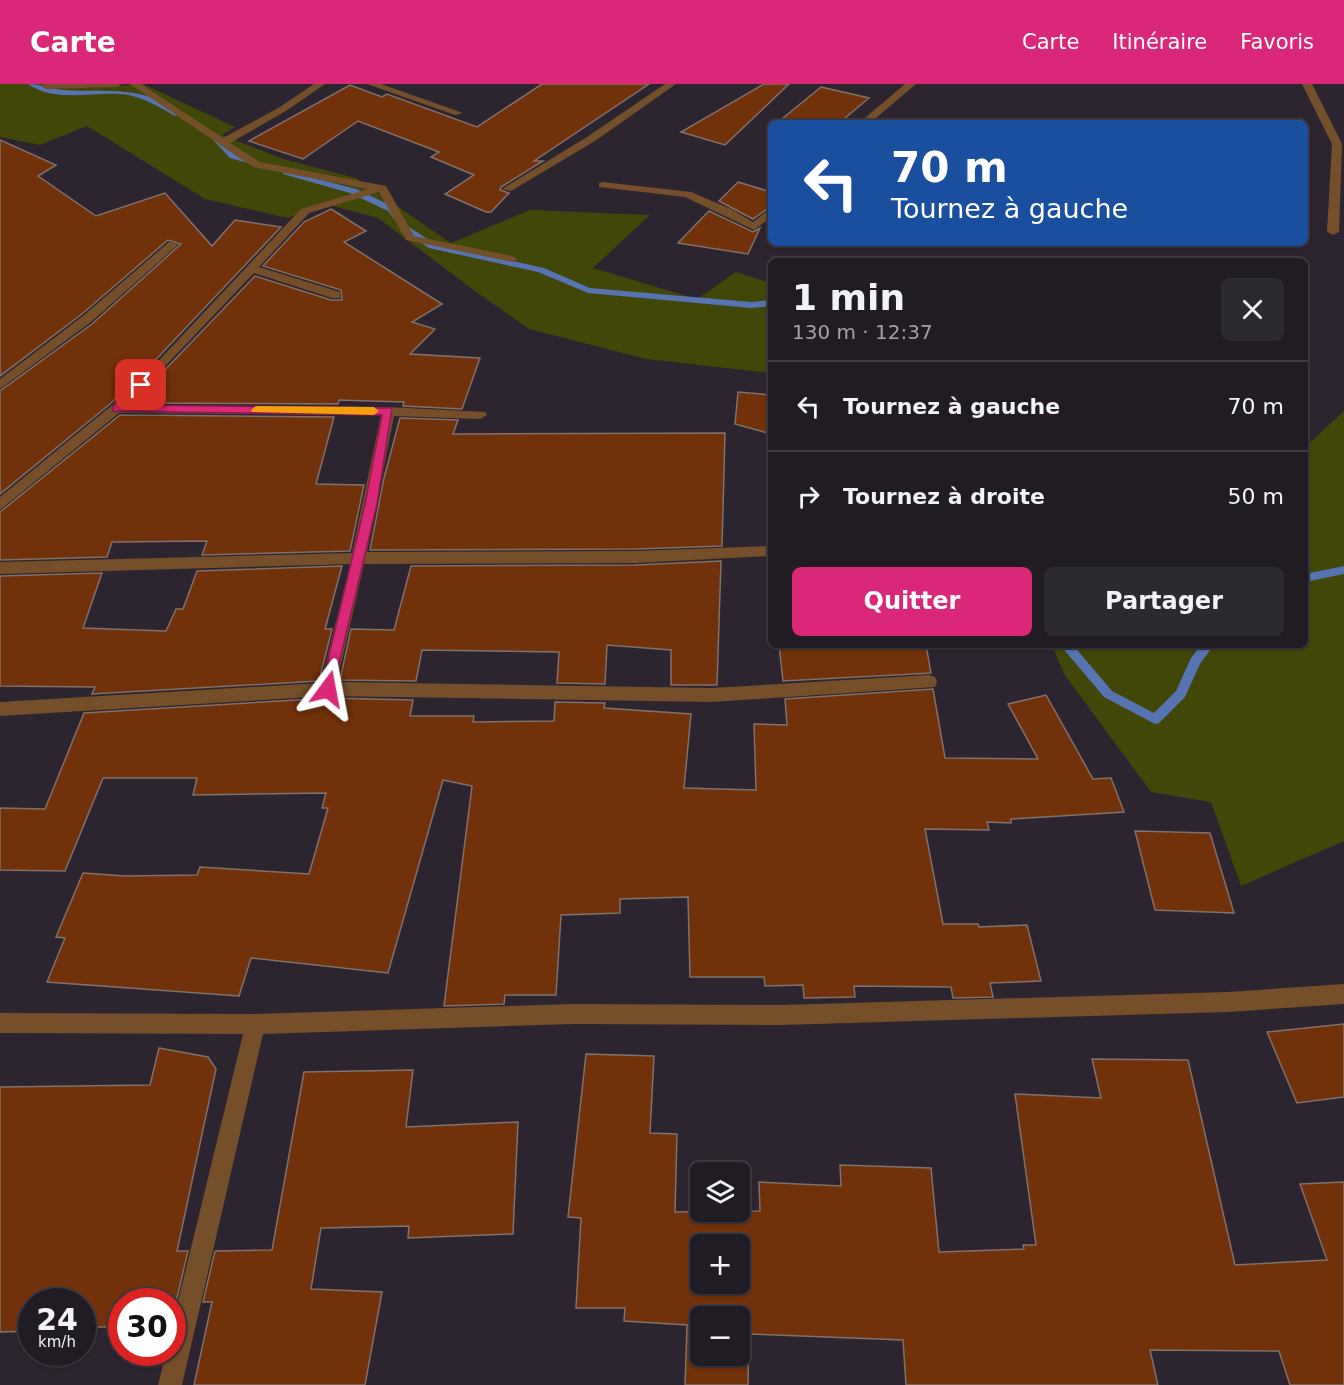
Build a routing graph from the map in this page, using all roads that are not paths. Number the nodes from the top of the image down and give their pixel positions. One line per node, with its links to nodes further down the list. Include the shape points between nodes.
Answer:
1 (117, 84): 8 (street)
2 (135, 84): 11 (street)
3 (320, 84): 11 (street)
4 (372, 84): 9 (street)
5 (671, 84): 14 (street, via 591,139)
6 (911, 84): 10 (street)
7 (1306, 84): 16 (street, via 1337,144)
8 (46, 86)
9 (458, 112)
10 (868, 120)
11 (222, 143): 13 (street, via 257,165)
12 (603, 185): 15 (street, via 687,194 754,227)
13 (382, 188): 18 (street, via 410,238); 19 (street, via 305,211)
14 (507, 189)
15 (768, 214)
16 (1333, 232)
17 (172, 244): 21 (street, via 87,319)
18 (512, 259)
19 (250, 268): 20 (street); 22 (street)
20 (336, 295)
21 (0, 385)
22 (116, 409): 23 (street); 25 (street)
23 (388, 411): 24 (street); 27 (street)
24 (480, 415)
25 (0, 505)
26 (768, 551): 27 (street, via 634,557)
27 (358, 558): 28 (street); 30 (street)
28 (0, 568)
29 (929, 682): 30 (street, via 712,695)
30 (328, 689): 31 (street)
31 (0, 709)
32 (1344, 993): 34 (street, via 1228,1002 978,1010 782,1015 574,1014)
33 (0, 1023): 34 (street)
34 (255, 1024): 35 (street)
35 (170, 1385)

